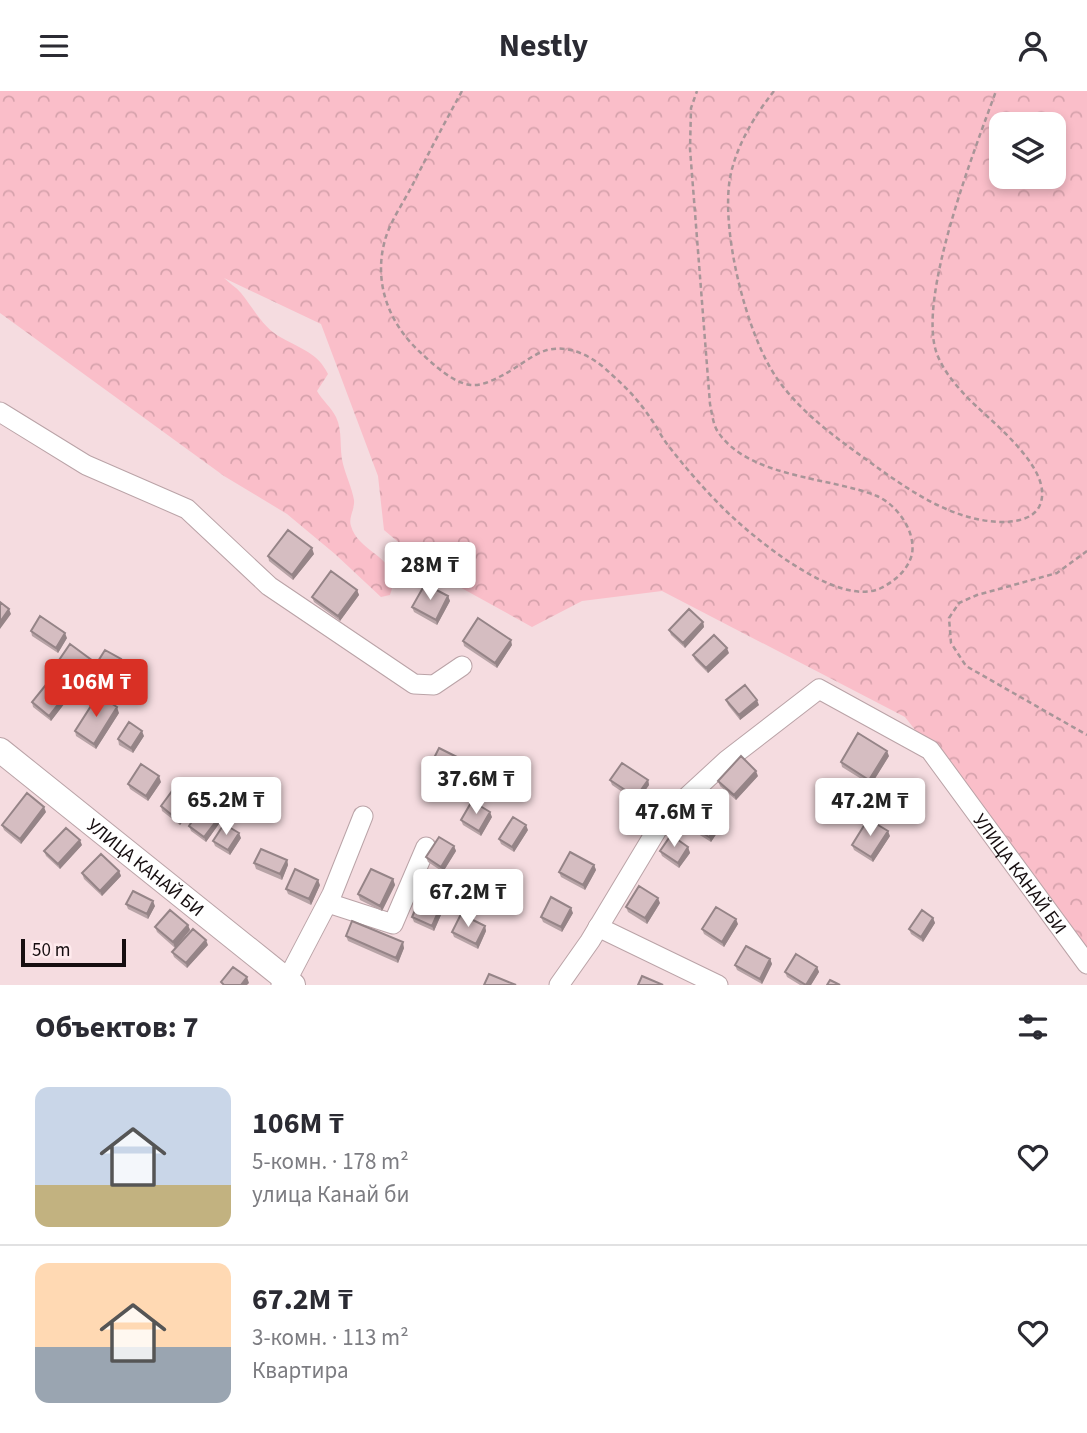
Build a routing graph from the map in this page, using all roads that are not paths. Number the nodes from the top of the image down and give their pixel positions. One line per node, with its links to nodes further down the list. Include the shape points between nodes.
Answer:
1 (0, 412): 2 (street, via 86,465 187,509 269,586 414,684 434,685)
2 (462, 666)
3 (0, 750): 9 (main road, УЛИЦА КАНАЙ БИ)
4 (363, 816): 6 (street)
5 (426, 847): 6 (street, via 393,924)
6 (328, 903): 9 (street)
7 (598, 927): 8 (street, УЛИЦА КАНАЙ БИ, via 664,818 727,760 819,689 930,750); 10 (street); 11 (street)
8 (1087, 964)
9 (287, 983)
10 (559, 985)
11 (718, 985)

